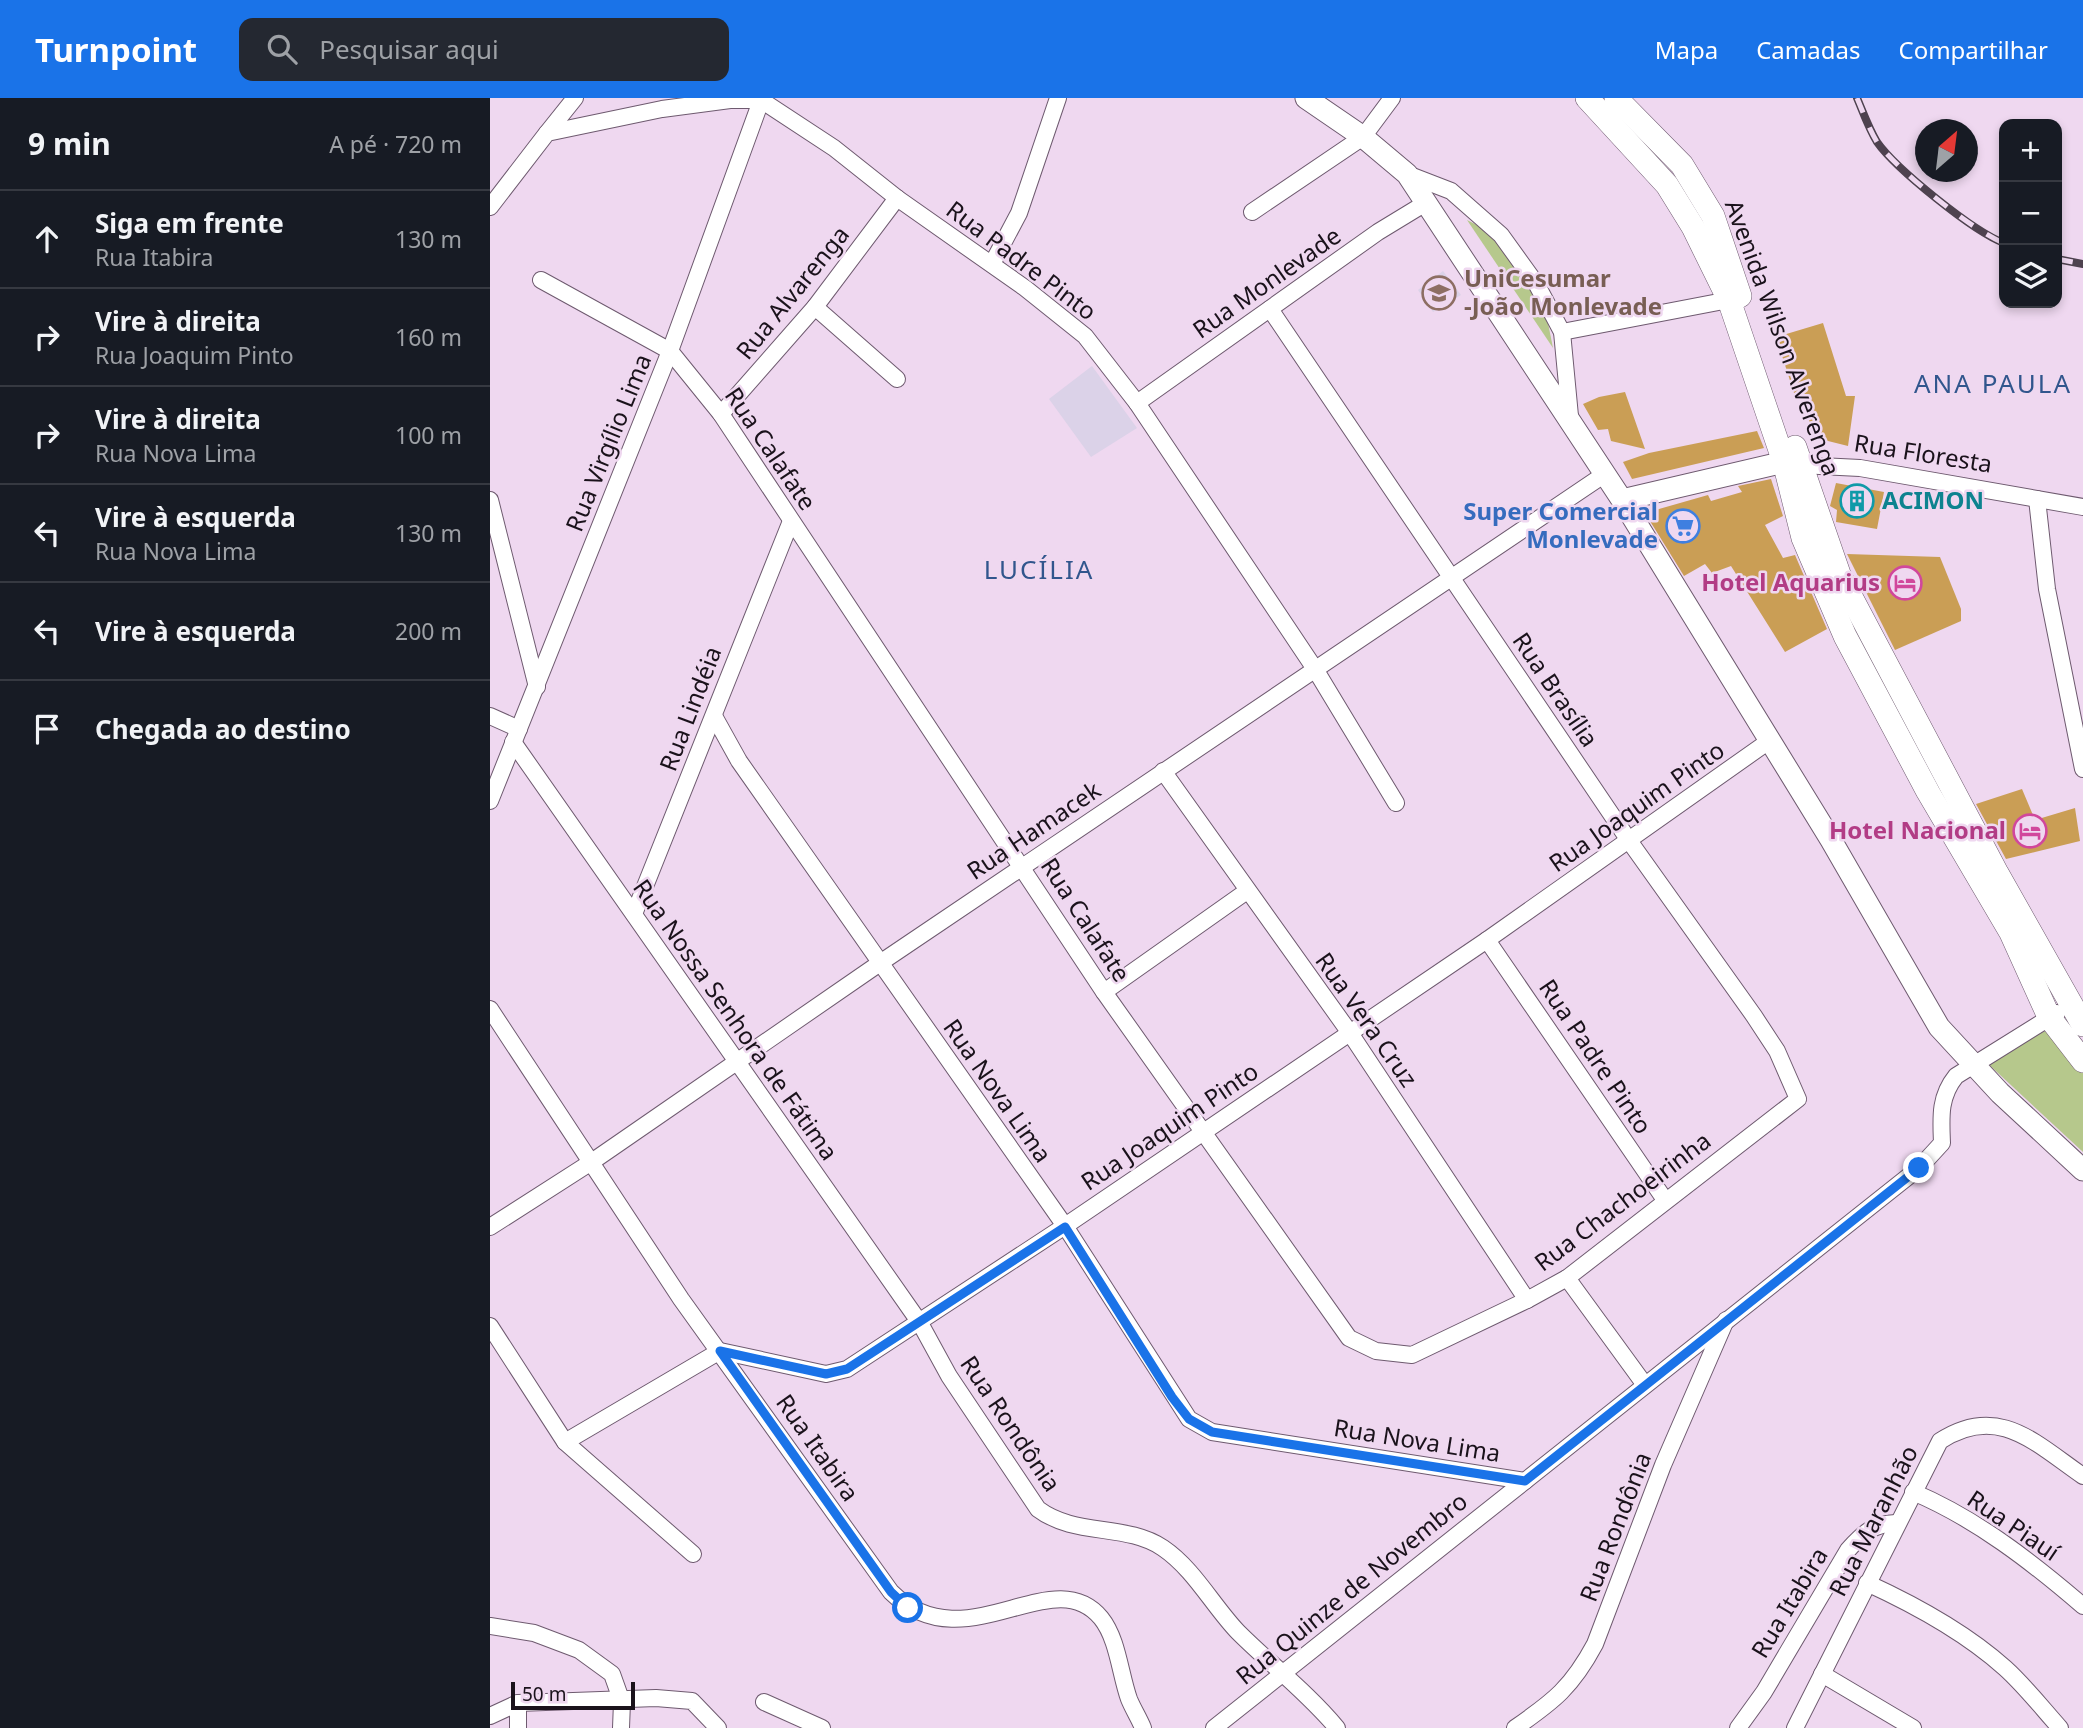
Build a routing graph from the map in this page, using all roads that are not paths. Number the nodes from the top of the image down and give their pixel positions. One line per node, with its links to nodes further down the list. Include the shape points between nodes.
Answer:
1 (575, 98): 8 (street)
2 (1058, 98): 15 (street, via 1019,213)
3 (1306, 98): 9 (street)
4 (1392, 98): 9 (street)
5 (1587, 98): 17 (main road, Avenida Wilson Alverenga, via 1667,185)
6 (1616, 98): 26 (main road, Avenida Wilson Alverenga, via 1682,165 1713,216 1787,422 1781,451)
7 (762, 99): 8 (street, via 662,109); 11 (street, Rua Padre Pinto); 21 (street, Rua Virgílio Lima)
8 (547, 133): 13 (street)
9 (1363, 136): 10 (street); 14 (street)
10 (1407, 174): 12 (street); 20 (street, via 1451,191 1501,235 1537,285)
11 (897, 198): 15 (street, Rua Padre Pinto); 18 (street, Rua Alvarenga)
12 (1424, 204): 19 (street, Rua Monlevade); 25 (street)
13 (490, 207)
14 (1252, 212)
15 (992, 264): 23 (street, Rua Padre Pinto, via 1085,335)
16 (541, 280): 21 (street)
17 (1729, 300): 20 (street); 26 (main road, Avenida Wilson Alverenga)
18 (815, 307): 22 (street); 24 (street, Rua Alvarenga)
19 (1270, 309): 23 (street, Rua Monlevade); 33 (street, Rua Brasília)
20 (1562, 332): 25 (street)
21 (670, 351): 24 (street, Rua Calafate); 35 (street, Rua Virgílio Lima)
22 (897, 379)
23 (1137, 402): 34 (street, Rua Padre Pinto)
24 (722, 414): 32 (street, Rua Calafate)
25 (1571, 421): 27 (street)
26 (1792, 463): 29 (street, Rua Floresta, via 1860,468); 30 (street, Rua Floresta); 52 (main road, Avenida Wilson Alverenga, via 1839,574); 53 (main road, Avenida Wilson Alverenga, via 1803,538 1845,636 1928,793 2011,933)
27 (1605, 474): 30 (street); 33 (street, Rua Hamacek)
28 (490, 499): 35 (street)
29 (2037, 499): 31 (street, Rua Floresta); 40 (street, via 2047,589)
30 (1622, 500): 39 (street)
31 (2083, 507)
32 (791, 521): 37 (street, Rua Lindéia); 45 (street, Rua Calafate)
33 (1450, 576): 34 (street, Rua Hamacek); 44 (street, Rua Brasília)
34 (1315, 669): 41 (street, Rua Hamacek); 43 (street, Rua Padre Pinto)
35 (537, 687): 38 (street, Rua Virgílio Lima)
36 (490, 716): 38 (street)
37 (714, 716): 47 (street, Rua Lindéia); 49 (street, Rua Nova Lima, via 739,761)
38 (516, 736): 42 (street, Rua Virgílio Lima); 47 (street, Rua Nossa Senhora de Fátima)
39 (1769, 741): 44 (street, Rua Joaquim Pinto); 57 (street, via 1939,1027)
40 (2083, 769)
41 (1164, 771): 45 (street, Rua Hamacek); 46 (street, Rua Vera Cruz)
42 (490, 801)
43 (1396, 803)
44 (1630, 842): 48 (street, Rua Joaquim Pinto); 58 (street, Rua Brasília, via 1777,1051)
45 (1023, 866): 49 (street, Rua Hamacek); 50 (street, Rua Calafate)
46 (1247, 891): 50 (street); 54 (street, Rua Vera Cruz)
47 (634, 914): 55 (street, Rua Nossa Senhora de Fátima)
48 (1487, 940): 54 (street, Rua Joaquim Pinto); 62 (street, Rua Padre Pinto)
49 (880, 963): 55 (street, Rua Hamacek); 64 (street, Rua Nova Lima)
50 (1104, 992): 59 (street, Rua Calafate)
51 (490, 1009): 60 (street, Rua Itabira)
52 (2079, 1011): 53 (street)
53 (2049, 1017): 56 (main road, Avenida Wilson Alverenga); 57 (street)
54 (1350, 1033): 59 (street, Rua Joaquim Pinto); 66 (street, Rua Vera Cruz)
55 (735, 1061): 60 (street, Rua Hamacek); 68 (street, Rua Nossa Senhora de Fátima)
56 (2083, 1061)
57 (1973, 1063): 61 (street); 67 (street, Rua Quinze de Novembro, via 1948,1085 1941,1104 1942,1143 1919,1168)
58 (1798, 1099): 62 (street, Rua Chachoeirinha)
59 (1203, 1131): 64 (street, Rua Joaquim Pinto); 70 (street, Rua Calafate)
60 (593, 1161): 63 (street, Rua Hamacek); 71 (street, Rua Itabira, via 681,1299)
61 (2083, 1170)
62 (1665, 1200): 65 (street, Rua Chachoeirinha)
63 (490, 1227)
64 (1065, 1227): 68 (street, Rua Joaquim Pinto); 75 (street, Rua Nova Lima, via 1172,1397 1189,1419 1212,1432)
65 (1567, 1278): 66 (street, Rua Chachoeirinha); 72 (street)
66 (1527, 1300): 70 (street, Rua Chachoeirinha, via 1412,1355 1376,1351)
67 (1727, 1318): 72 (street, Rua Quinze de Novembro); 95 (street, Rua Rondônia, via 1663,1465 1595,1644 1557,1699)
68 (920, 1323): 71 (street, Rua Joaquim Pinto, via 847,1369 826,1374); 82 (street, Rua Rondônia, via 949,1376 1038,1509 1051,1519 1079,1528 1146,1540 1164,1549)
69 (490, 1326): 73 (street)
70 (1349, 1338)
71 (720, 1351): 73 (street); 92 (street, Rua Itabira, via 891,1592 908,1608 930,1617 959,1620 1063,1597 1083,1604 1101,1618)
72 (1645, 1385): 75 (street, Rua Quinze de Novembro)
73 (565, 1442): 78 (street)
74 (2083, 1476): 76 (street, Rua Maranhão, via 2035,1443 2006,1428 1983,1423 1940,1441)
75 (1525, 1481): 82 (street, Rua Quinze de Novembro)
76 (1913, 1492): 77 (street, Rua Maranhão); 80 (street, Rua Piauí, via 2023,1556)
77 (1896, 1523): 79 (street, Rua Maranhão); 96 (street, Rua Itabira, via 1877,1524 1848,1550)
78 (693, 1554)
79 (1867, 1583): 83 (street, Rua Maranhão); 99 (street, via 1949,1628 2004,1668)
80 (2083, 1606)
81 (490, 1626): 84 (street, via 534,1633 579,1650 612,1674)
82 (1282, 1674): 93 (street, Rua Quinze de Novembro); 94 (street, Rua Rondônia)
83 (1822, 1674): 97 (street, Rua Maranhão); 98 (street)
84 (622, 1702): 86 (street); 89 (street); 90 (street, via 656,1698 692,1702)
85 (764, 1702): 91 (street)
86 (518, 1703): 87 (street); 88 (street)
87 (490, 1716)
88 (519, 1728)
89 (621, 1728)
90 (718, 1728)
91 (822, 1728)
92 (1143, 1728)
93 (1214, 1728)
94 (1337, 1728)
95 (1515, 1728)
96 (1738, 1728)
97 (1795, 1728)
98 (1913, 1728)
99 (2060, 1728)

